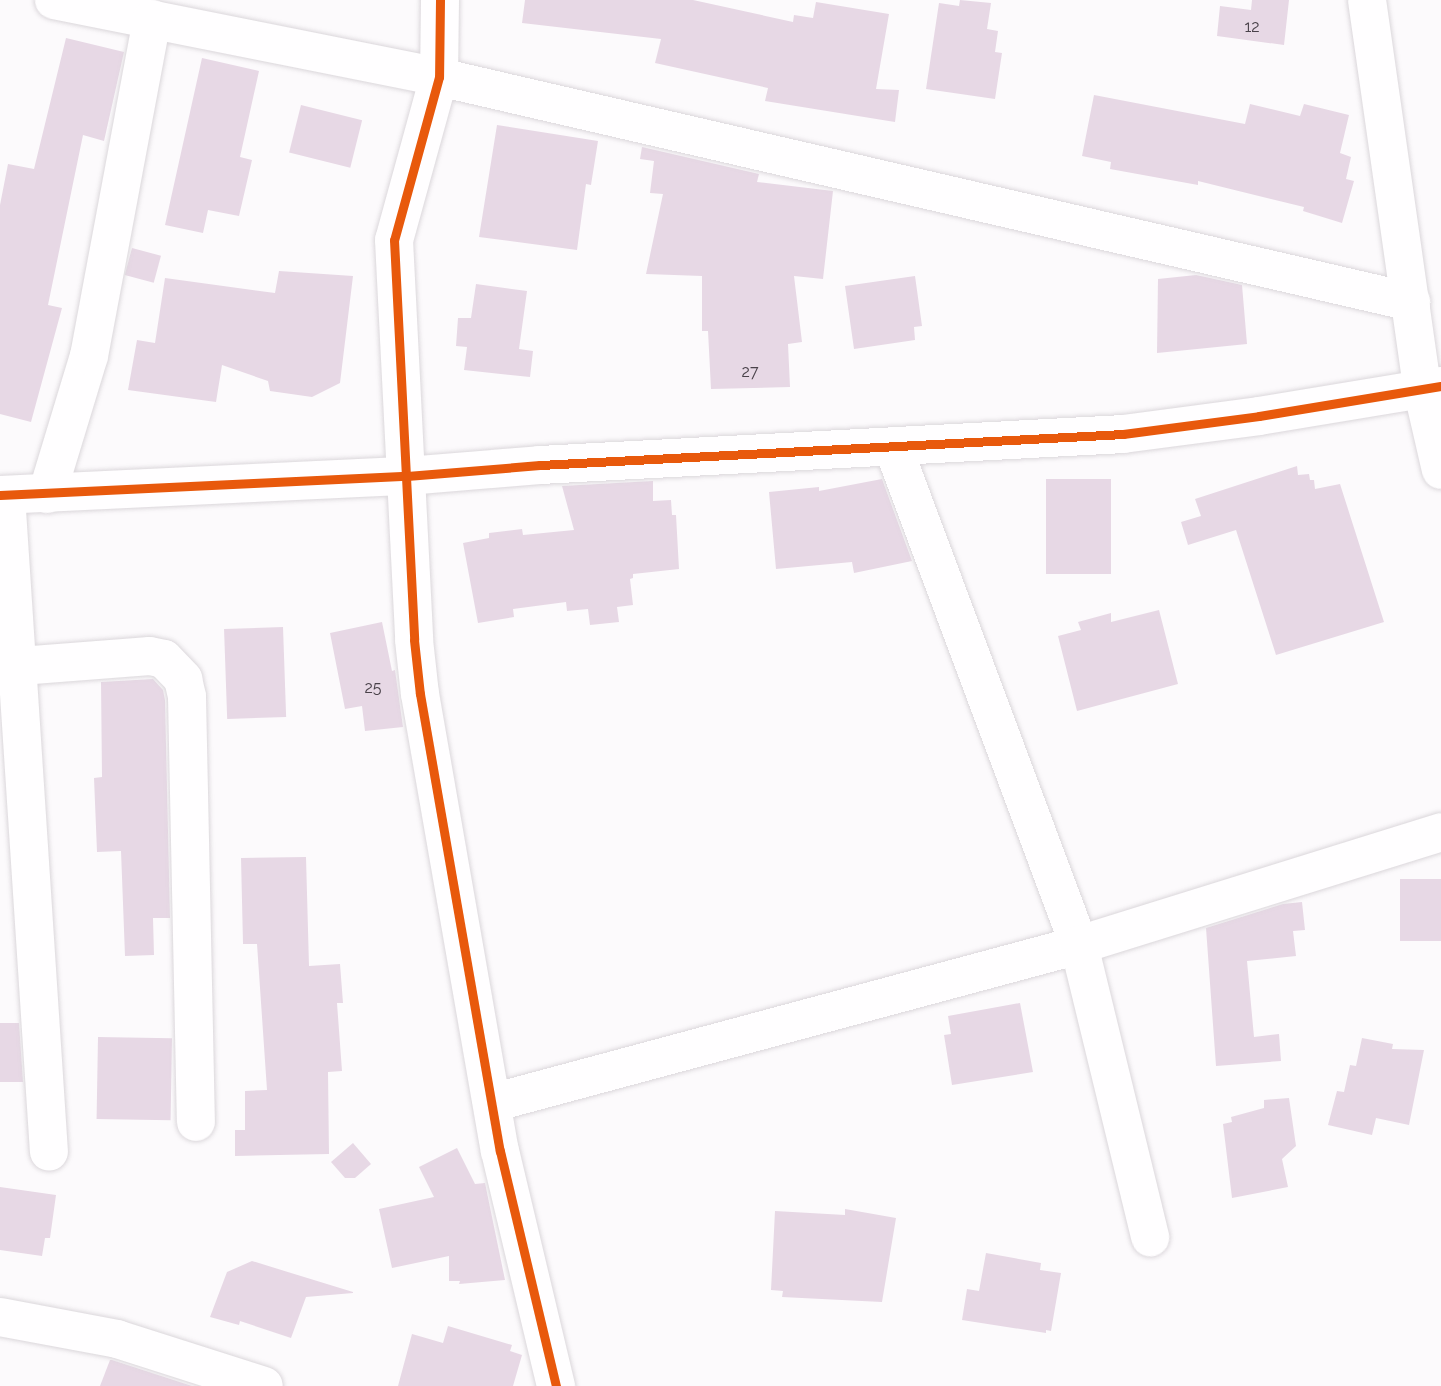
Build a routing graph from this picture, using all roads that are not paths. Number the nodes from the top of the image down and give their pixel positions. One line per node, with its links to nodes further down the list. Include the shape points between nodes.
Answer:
1 (54, 0): 4 (street)
2 (440, 0): 5 (street)
3 (1367, 0): 6 (street)
4 (152, 19): 5 (street); 11 (street, via 89,356)
5 (439, 77): 6 (street); 10 (street, via 394,240)
6 (1411, 302): 7 (street)
7 (1432, 387): 8 (street, via 1123,434); 9 (street)
8 (892, 447): 10 (street); 15 (street)
9 (1441, 470)
10 (407, 476): 11 (street); 16 (street, via 419,694)
11 (47, 494): 12 (street)
12 (3, 495): 13 (street)
13 (10, 668): 17 (street, via 150,656 164,659 183,679); 18 (street)
14 (1441, 832): 15 (street)
15 (1079, 945): 16 (street); 19 (street)
16 (492, 1102): 22 (street, via 510,1199)
17 (196, 1122)
18 (49, 1152)
19 (1150, 1237)
20 (0, 1317): 21 (street, via 117,1339)
21 (264, 1386)
22 (556, 1386)

